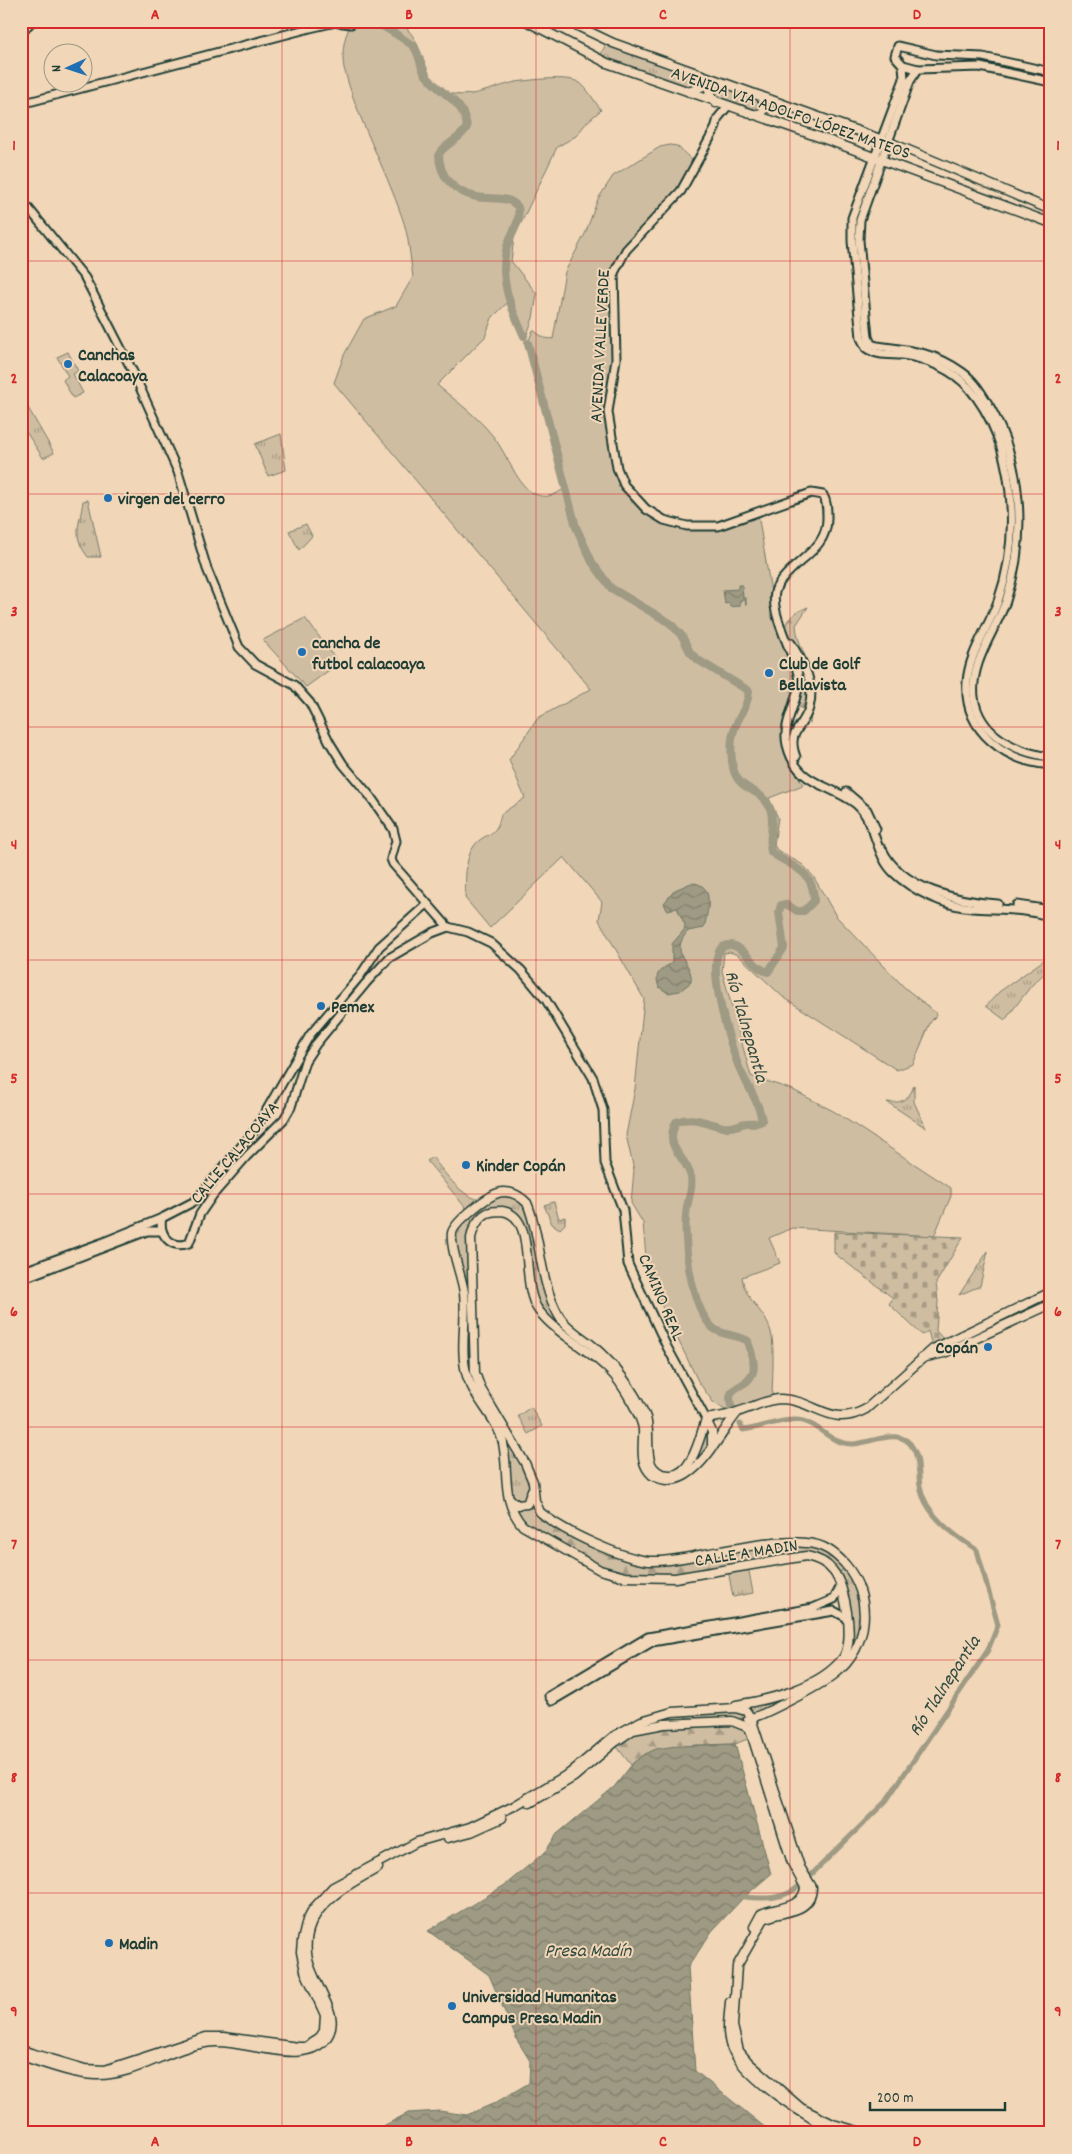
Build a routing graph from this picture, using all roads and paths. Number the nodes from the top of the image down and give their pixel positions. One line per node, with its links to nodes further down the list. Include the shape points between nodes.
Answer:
1 (32, 21): 5 (street)
2 (526, 21): 14 (main road, AVENIDA VIA ADOLFO LÓPEZ MATEOS, via 599,60)
3 (567, 21): 13 (main road, AVENIDA VIA ADOLFO LÓPEZ MATEOS, via 613,43)
4 (353, 23): 17 (street, via 336,22)
5 (21, 33)
6 (936, 55): 7 (street, via 898,46 895,56); 8 (street, via 938,62); 10 (street, via 983,57)
7 (903, 65): 9 (street); 20 (street, via 904,79)
8 (935, 68): 9 (street); 11 (street, via 980,67)
9 (918, 69): 21 (street, via 910,81)
10 (1051, 72)
11 (1051, 82)
12 (711, 83): 13 (main road); 14 (main road); 16 (main road, via 709,90)
13 (723, 83): 15 (main road, AVENIDA VIA ADOLFO LÓPEZ MATEOS)
14 (689, 92): 16 (main road, AVENIDA VIA ADOLFO LÓPEZ MATEOS)
15 (760, 96): 19 (main road, via 764,110 758,115); 20 (main road, AVENIDA VIA ADOLFO LÓPEZ MATEOS)
16 (716, 103): 18 (main road, AVENIDA VIA ADOLFO LÓPEZ MATEOS)
17 (21, 104)
18 (727, 107): 19 (main road, AVENIDA VIA ADOLFO LÓPEZ MATEOS); 27 (street, AVENIDA VALLE VERDE, via 718,118 681,191 617,264 613,284 616,370 608,420 617,468 624,485 646,509 664,520 700,527 718,526 811,493 823,495 827,521 822,541 782,579 774,592)
19 (751, 115): 22 (main road, AVENIDA VIA ADOLFO LÓPEZ MATEOS)
20 (880, 139): 21 (main road, AVENIDA VIA ADOLFO LÓPEZ MATEOS); 22 (street)
21 (888, 142): 22 (street); 24 (main road, AVENIDA VIA ADOLFO LÓPEZ MATEOS)
22 (878, 158): 25 (main road, AVENIDA VIA ADOLFO LÓPEZ MATEOS); 26 (street, via 856,204 851,229 861,338)
23 (21, 199): 32 (street, via 85,278 133,372 178,472 204,561 239,647 255,664 294,685 310,703 343,764 393,829 396,840 391,859 396,869)
24 (1051, 210)
25 (1051, 223)
26 (869, 346): 30 (street, via 915,350 960,371 976,385 998,421 1009,448 1020,509 1006,601 978,664 974,695 977,711 991,731 1019,751); 31 (street, via 878,354 907,356 954,375 974,395 1001,449 1012,510 1006,570 998,601 969,664 966,695 975,725 986,737 1000,748 1031,763)
27 (783, 632): 28 (street, AVENIDA VALLE VERDE, via 798,677); 29 (street, AVENIDA VALLE VERDE, via 809,676)
28 (794, 703): 29 (street, via 802,711); 34 (street, AVENIDA VALLE VERDE, via 787,720 786,737 793,761 811,781 850,800 863,811 883,860 896,875 925,893 957,906 1022,910)
29 (809, 709): 33 (street, AVENIDA VALLE VERDE, via 793,737 797,760 819,781 846,792 861,803 872,817 884,853 900,871 923,886 954,899)
30 (1051, 756)
31 (1051, 765)
32 (427, 904): 35 (street); 36 (street, via 383,943)
33 (1051, 910)
34 (1051, 917)
35 (448, 927): 37 (street, CALLE CALACOAYA, via 397,953); 59 (street, CAMINO REAL, via 480,937 508,958 546,1000 593,1078 601,1102 605,1163 623,1210 628,1264)
36 (360, 976): 37 (street, via 366,977); 38 (street, via 310,1035)
37 (366, 983): 39 (street, CALLE CALACOAYA, via 316,1044 301,1070)
38 (284, 1080): 39 (street); 40 (street)
39 (297, 1087): 41 (street, CALLE CALACOAYA, via 284,1119)
40 (255, 1130): 41 (street, via 257,1135); 42 (street)
41 (265, 1138): 44 (street, CALLE CALACOAYA)
42 (195, 1201): 44 (street); 46 (street)
43 (527, 1203): 45 (main road, via 523,1215); 49 (main road, CALLE A MADIN, via 506,1192 484,1201 454,1228 452,1240); 51 (main road)
44 (204, 1207): 47 (street, CALLE CALACOAYA, via 189,1243 180,1245 168,1241)
45 (515, 1216): 48 (main road, via 502,1211 488,1212 477,1222 471,1238); 52 (main road, via 523,1228)
46 (162, 1218): 47 (street); 50 (street)
47 (162, 1231): 53 (street, via 147,1231)
48 (472, 1260): 49 (main road, via 465,1266); 64 (main road, via 475,1373)
49 (458, 1262): 63 (main road, CALLE A MADIN, via 464,1296 468,1376 500,1436)
50 (21, 1272)
51 (542, 1272): 52 (main road, via 538,1268 532,1269); 56 (main road)
52 (528, 1276): 57 (main road, via 531,1297)
53 (21, 1279)
54 (1051, 1292): 58 (main road, via 937,1346)
55 (1051, 1304): 58 (main road, via 944,1353)
56 (555, 1306): 57 (main road, via 548,1313); 61 (main road, via 561,1319 627,1381 648,1420 649,1459 654,1469 666,1475 680,1473)
57 (538, 1309): 62 (main road, via 619,1380 640,1418 642,1460 652,1476 660,1480 678,1480 698,1467)
58 (920, 1358): 60 (main road, via 866,1409 855,1415 836,1417 783,1399 772,1400)
59 (706, 1419): 60 (main road); 61 (main road); 62 (main road, via 712,1432)
60 (726, 1419): 62 (main road)
61 (696, 1446): 62 (main road, via 701,1453)
62 (711, 1448)
63 (504, 1458): 64 (main road); 66 (main road, CALLE A MADIN)
64 (521, 1458): 65 (main road)
65 (534, 1484): 66 (main road, via 527,1504 517,1505); 67 (main road, via 537,1507 544,1516 613,1553 641,1560 668,1561 733,1548 806,1543 832,1551)
66 (508, 1496): 68 (main road, CALLE A MADIN, via 514,1515 528,1531 612,1574 635,1578 674,1578 806,1556 822,1561)
67 (850, 1570): 68 (main road, via 842,1570); 71 (main road, via 863,1597)
68 (837, 1576): 69 (main road)
69 (840, 1588): 70 (main road); 72 (street, via 834,1600 813,1608 666,1632 648,1637)
70 (848, 1622): 71 (main road, via 855,1629); 72 (street, via 836,1611 826,1612 659,1640); 73 (main road, via 848,1649 825,1674 776,1697)
71 (863, 1626): 75 (main road, via 851,1659 836,1674)
72 (632, 1649): 72 (street, via 549,1696 552,1702)
73 (713, 1709): 74 (main road); 75 (main road, via 742,1708)
74 (686, 1711): 77 (main road); 80 (main road, via 661,1714 631,1725 577,1768 514,1806 470,1827 417,1842 326,1893 307,1920 301,1952 305,1970 325,2015 324,2031 313,2043 298,2047 206,2037 104,2070 85,2069)
75 (751, 1718): 76 (main road); 78 (main road)
76 (732, 1721): 77 (main road); 78 (main road, via 751,1733 792,1863)
77 (686, 1722): 81 (main road, via 633,1730 574,1777 516,1811 471,1832 418,1847 332,1896 316,1913 308,1939 308,1960 331,2015 329,2034 315,2048 298,2053 215,2042 114,2074 100,2075 84,2074)
78 (804, 1878): 79 (main road, via 802,1898 779,1910 761,1914)
79 (735, 1965): 82 (main road, via 728,2027 730,2044 738,2059 798,2112); 83 (main road, via 733,2026 743,2056 802,2108 834,2124)
80 (21, 2050)
81 (21, 2056)
82 (842, 2133)
83 (865, 2133)

